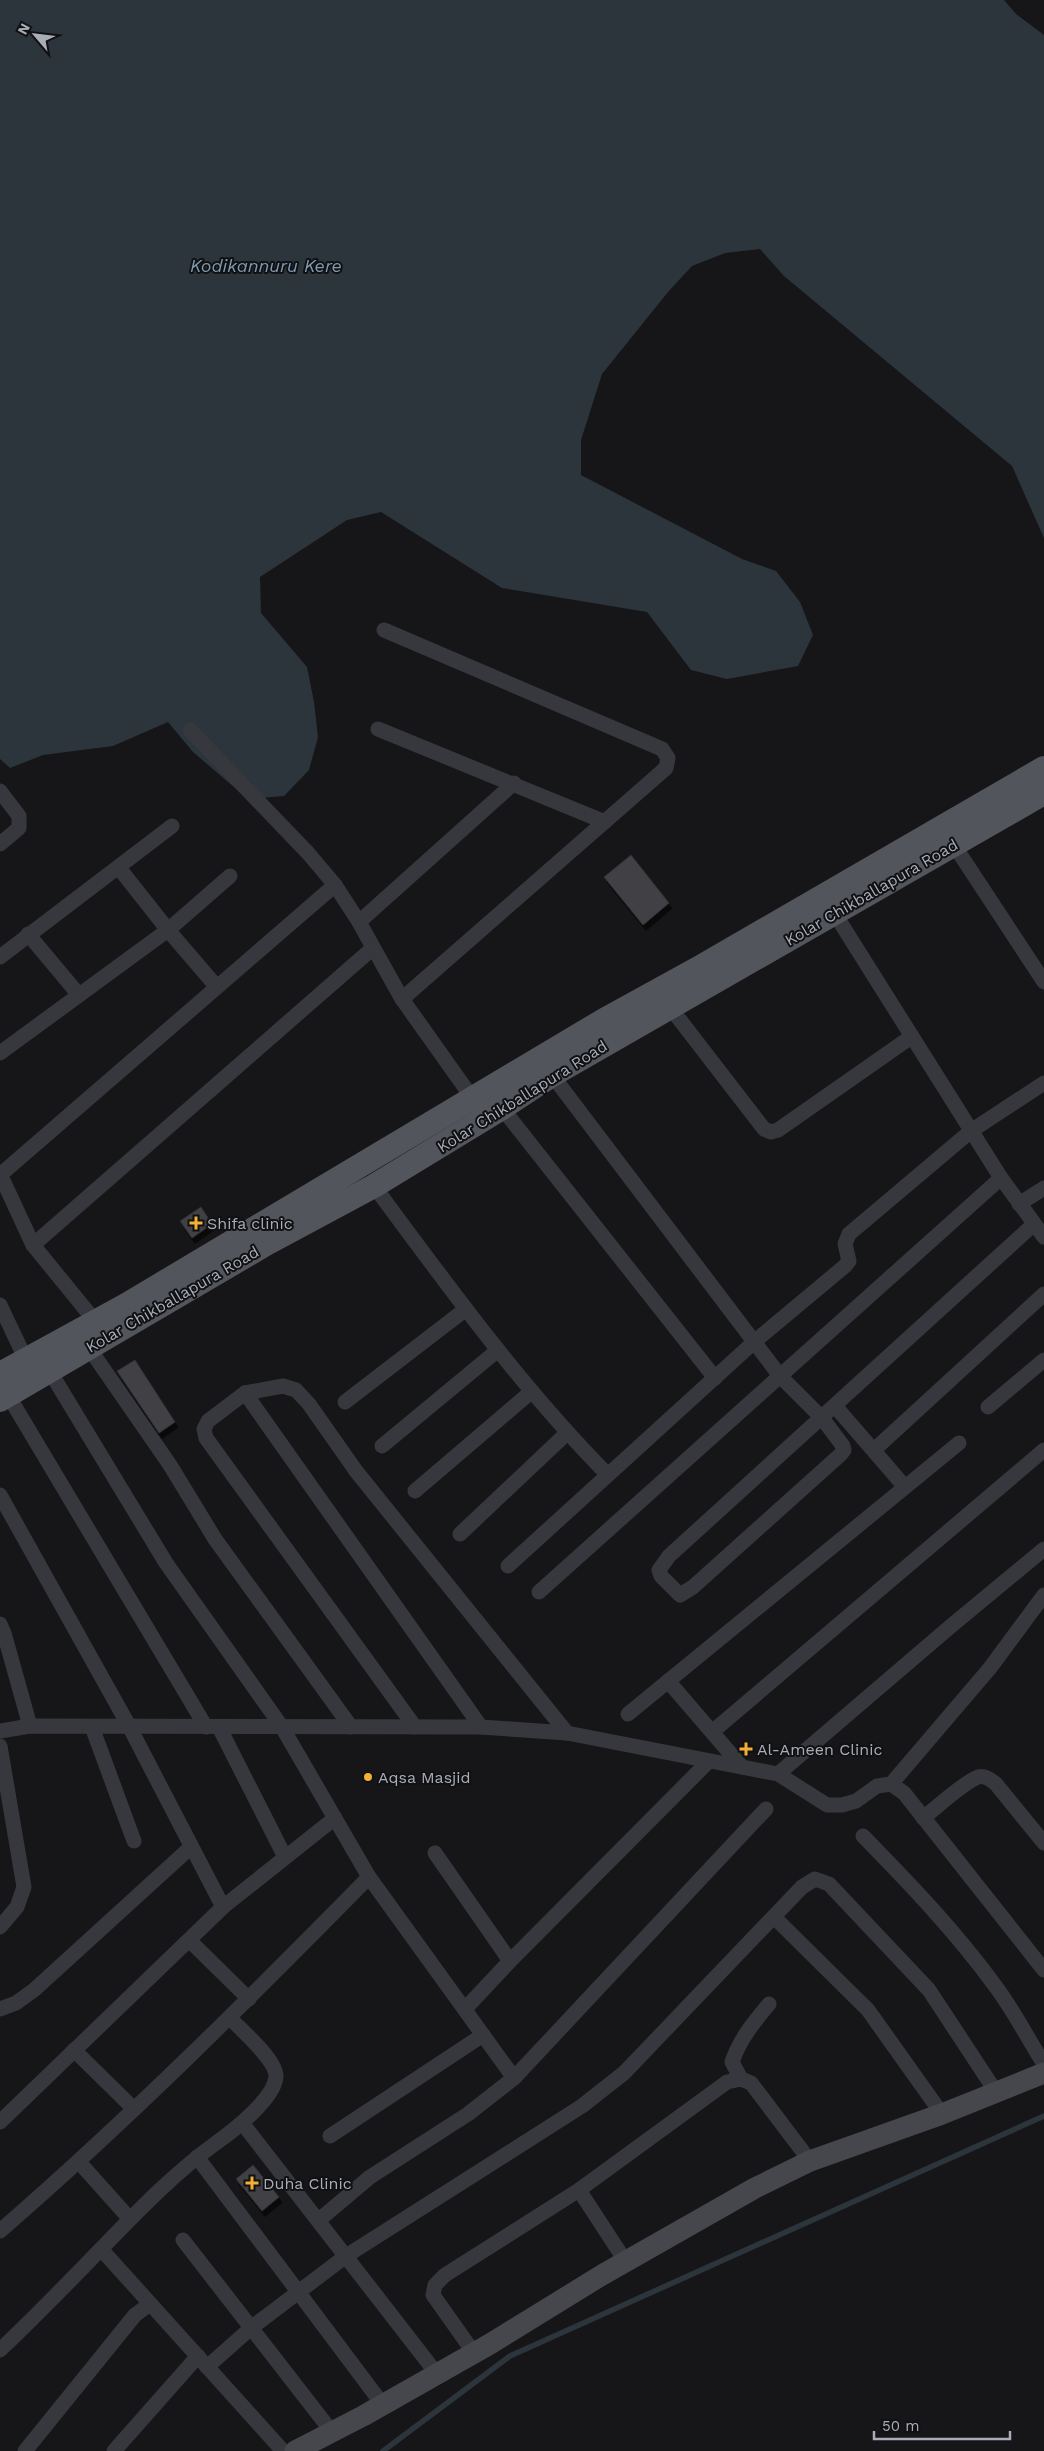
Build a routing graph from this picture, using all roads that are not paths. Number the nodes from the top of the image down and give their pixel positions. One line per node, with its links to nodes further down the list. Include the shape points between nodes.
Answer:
1 (384, 630): 8 (street, via 662,749 668,758 666,768)
2 (378, 729): 5 (street)
3 (190, 730): 14 (street)
4 (1044, 768): 25 (main road, Kolar Chikballapura Road)
5 (514, 784): 8 (street); 16 (street)
6 (0, 792): 10 (street, via 19,816 19,828)
7 (1044, 793): 11 (main road, Kolar Chikballapura Road)
8 (604, 822): 24 (street)
9 (172, 826): 12 (street)
10 (0, 844)
11 (954, 845): 15 (main road, Kolar Chikballapura Road); 21 (street)
12 (119, 868): 17 (street); 18 (street)
13 (230, 876): 17 (street)
14 (335, 885): 16 (street); 22 (street)
15 (835, 914): 25 (main road, Kolar Chikballapura Road); 26 (street)
16 (359, 922): 19 (street)
17 (168, 930): 22 (street); 23 (street)
18 (28, 934): 20 (street); 23 (street)
19 (373, 948): 24 (street); 40 (street)
20 (0, 957)
21 (1044, 982)
22 (216, 986): 33 (street)
23 (80, 995): 27 (street)
24 (402, 999): 30 (street)
25 (664, 999): 26 (street, via 764,1129 771,1132); 28 (main road, Kolar Chikballapura Road); 30 (main road, Kolar Chikballapura Road)
26 (911, 1037): 32 (street)
27 (0, 1053)
28 (552, 1075): 31 (main road, Kolar Chikballapura Road); 45 (street)
29 (1044, 1083): 32 (street)
30 (473, 1098): 31 (street); 44 (main road, Kolar Chikballapura Road)
31 (494, 1114): 35 (main road, Kolar Chikballapura Road); 51 (street)
32 (971, 1131): 34 (street); 45 (street, via 849,1234 845,1244 849,1260 845,1266)
33 (0, 1174): 40 (street)
34 (1001, 1178): 37 (street); 50 (street)
35 (374, 1186): 43 (street); 46 (main road, Kolar Chikballapura Road, via 266,1244)
36 (1044, 1188): 37 (street)
37 (1019, 1204): 38 (street)
38 (1034, 1224): 39 (street); 56 (street)
39 (1044, 1237)
40 (33, 1245): 44 (street)
41 (1044, 1294): 62 (street)
42 (0, 1305): 49 (street)
43 (466, 1309): 47 (street); 55 (street)
44 (95, 1321): 49 (main road, Kolar Chikballapura Road)
45 (754, 1342): 50 (street); 51 (street)
46 (90, 1348): 49 (main road, Kolar Chikballapura Road); 81 (street, via 170,1465 215,1538)
47 (498, 1350): 53 (street); 61 (street)
48 (1044, 1360): 57 (street)
49 (38, 1361): 52 (main road, Kolar Chikballapura Road); 80 (street, via 166,1563)
50 (780, 1376): 58 (street); 71 (street)
51 (715, 1378): 64 (street)
52 (3, 1390): 79 (street)
53 (532, 1392): 59 (street); 66 (street)
54 (245, 1393): 82 (street, via 208,1421 204,1429 206,1438); 83 (street); 86 (street, via 283,1386 296,1390 362,1479)
55 (345, 1402)
56 (835, 1406): 58 (street); 62 (street)
57 (988, 1408)
58 (822, 1418): 58 (street, via 844,1450 693,1587 677,1594 661,1576 660,1570 666,1560)
59 (567, 1433): 64 (street); 68 (street)
60 (959, 1443): 65 (street)
61 (382, 1446)
62 (874, 1450): 65 (street)
63 (1044, 1450): 85 (street)
64 (608, 1475): 70 (street)
65 (905, 1487): 74 (street)
66 (415, 1491)
67 (0, 1495): 77 (street)
68 (460, 1534)
69 (1044, 1549): 90 (street)
70 (508, 1566)
71 (539, 1592)
72 (1044, 1595): 91 (street, via 990,1668)
73 (1, 1631): 76 (street)
74 (668, 1681): 75 (street); 85 (street)
75 (628, 1714)
76 (30, 1726): 78 (street); 84 (street)
77 (129, 1726): 78 (street); 79 (street); 98 (street)
78 (92, 1727): 96 (street)
79 (213, 1727): 80 (street); 100 (street)
80 (282, 1727): 81 (street); 93 (street)
81 (351, 1727): 82 (street)
82 (415, 1727): 83 (street)
83 (481, 1727): 86 (street)
84 (0, 1731)
85 (712, 1732): 89 (street)
86 (567, 1733): 88 (street)
87 (0, 1746): 104 (street, via 24,1887 17,1907)
88 (709, 1761): 89 (street); 106 (street)
89 (742, 1767): 90 (street)
90 (778, 1774): 91 (street, via 827,1804 842,1805 856,1801 876,1786)
91 (891, 1784): 94 (street, via 904,1793)
92 (766, 1809): 117 (street)
93 (335, 1818): 100 (street); 101 (street)
94 (923, 1818): 97 (street, via 969,1783 979,1777 988,1778); 107 (street)
95 (862, 1836): 115 (street, via 931,1906 963,1944 998,1989)
96 (134, 1841)
97 (1044, 1843)
98 (191, 1847): 102 (street); 110 (street, via 34,1990 16,2003)
99 (435, 1853): 106 (street)
100 (285, 1858): 102 (street)
101 (369, 1877): 108 (street); 111 (street)
102 (223, 1907): 105 (street)
103 (774, 1917): 119 (street, via 802,1887 815,1879 829,1884 929,1990); 121 (street, via 868,2010); 134 (street, via 624,2074 582,2106)
104 (0, 1927)
105 (189, 1940): 108 (street); 114 (street)
106 (510, 1961): 111 (street)
107 (1044, 1970)
108 (249, 1999): 112 (street)
109 (768, 2004): 118 (street, via 746,2031 732,2062)
110 (0, 2009)
111 (465, 2009): 113 (street)
112 (230, 2018): 120 (street); 123 (street, via 271,2061 276,2076 270,2091)
113 (483, 2035): 117 (street); 124 (street)
114 (74, 2050): 120 (street); 122 (street)
115 (1044, 2064)
116 (1044, 2073): 119 (street)
117 (514, 2078): 130 (street, via 468,2114 370,2177)
118 (741, 2079): 126 (street, via 751,2083); 128 (street, via 728,2082)
119 (996, 2092): 121 (street)
120 (134, 2109): 127 (street)
121 (942, 2114): 126 (street)
122 (0, 2122)
123 (243, 2124): 125 (street); 130 (street)
124 (330, 2136)
125 (197, 2157): 129 (street); 136 (street)
126 (810, 2161): 135 (street, via 755,2188)
127 (79, 2162): 129 (street); 131 (street)
128 (579, 2190): 135 (street); 140 (street, via 435,2285 433,2295)
129 (129, 2218): 133 (street)
130 (319, 2220): 134 (street)
131 (0, 2231)
132 (183, 2240): 138 (street)
133 (101, 2249): 137 (street); 139 (street)
134 (346, 2256): 136 (street); 142 (street)
135 (626, 2262): 140 (street)
136 (298, 2292): 138 (street); 143 (street)
137 (150, 2304): 141 (street); 145 (street, via 135,2316)
138 (251, 2328): 141 (street); 144 (street)
139 (0, 2350)
140 (474, 2353): 142 (street)
141 (202, 2362): 146 (street); 147 (street)
142 (437, 2374): 143 (street)
143 (383, 2405): 144 (street)
144 (332, 2432): 148 (street)
145 (24, 2451)
146 (114, 2451)
147 (283, 2451)
148 (295, 2451)

